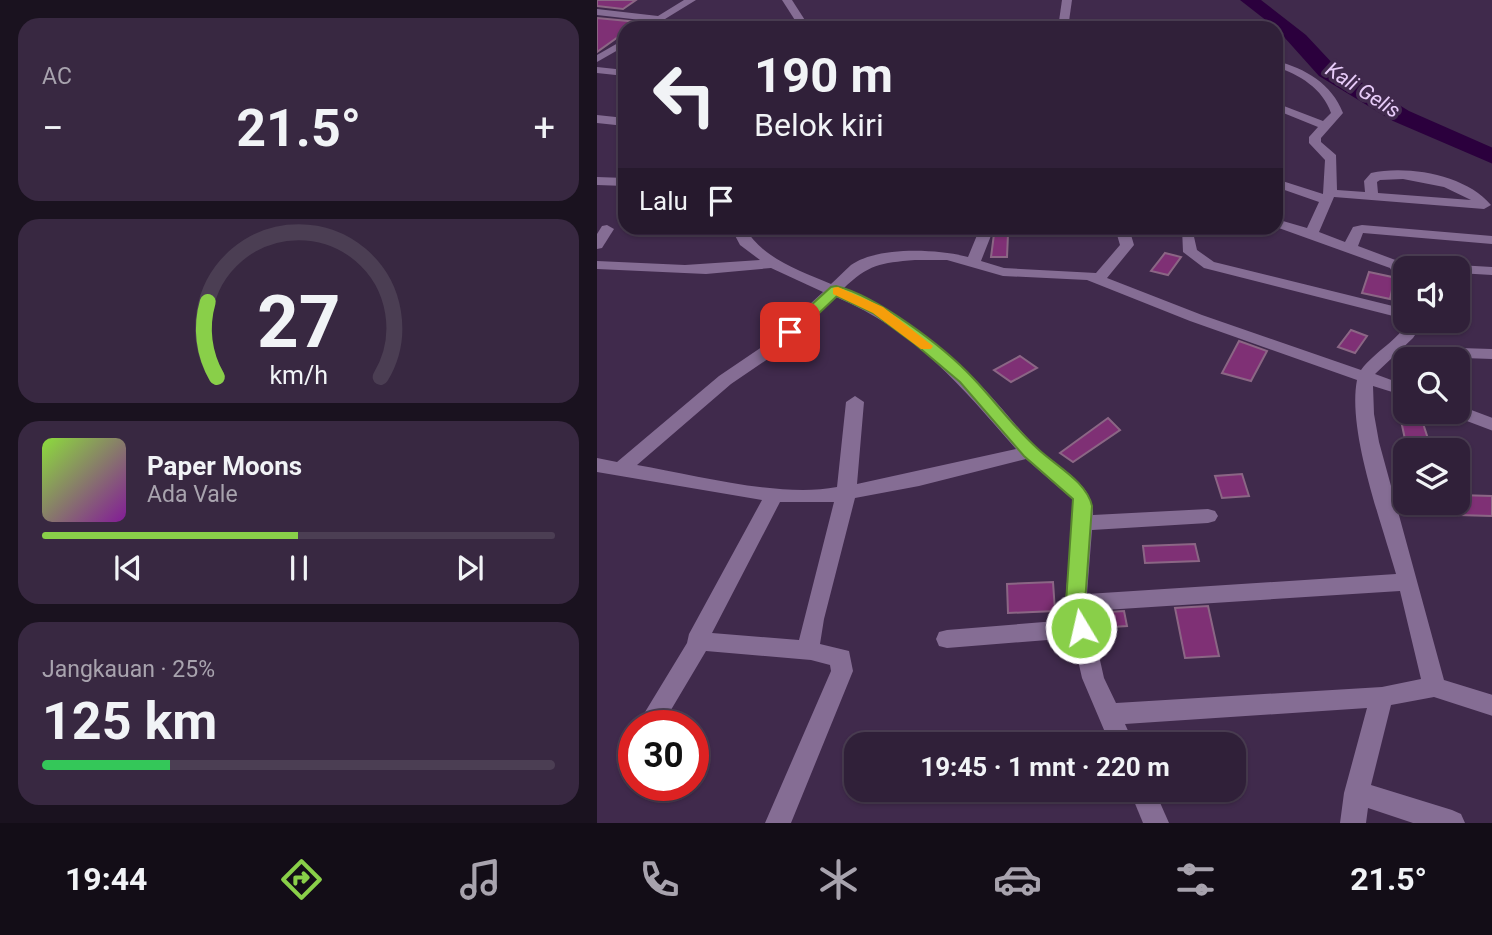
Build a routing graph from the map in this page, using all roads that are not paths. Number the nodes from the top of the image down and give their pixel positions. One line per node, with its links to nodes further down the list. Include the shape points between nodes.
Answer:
1 (691, 0): 5 (street)
2 (787, 0): 7 (street)
3 (1067, 0): 8 (street)
4 (597, 12): 5 (street)
5 (660, 19): 6 (street)
6 (657, 21)
7 (800, 21)
8 (1064, 21)
9 (618, 46): 10 (street)
10 (597, 59)
11 (1283, 65): 17 (street, via 1331,97 1337,113)
12 (597, 70): 13 (street)
13 (618, 72)
14 (1283, 109): 17 (street)
15 (597, 119): 16 (street)
16 (618, 121)
17 (1325, 126): 22 (street, via 1315,143 1330,155)
18 (597, 181): 19 (street)
19 (618, 182)
20 (1283, 185): 22 (street)
21 (1372, 196): 21 (street, via 1370,181 1376,176 1418,175 1440,181 1484,205); 22 (street)
22 (1328, 197): 25 (street)
23 (1283, 225): 25 (street)
24 (607, 229): 31 (street)
25 (1311, 234): 32 (street)
26 (740, 235): 33 (street)
27 (984, 235): 34 (street)
28 (1124, 235): 39 (street, via 1127,246)
29 (1188, 235): 41 (street, via 1190,252 1209,265)
30 (1492, 240): 32 (street, via 1362,229)
31 (597, 244)
32 (1350, 247): 35 (street)
33 (772, 263): 36 (street, via 692,272); 40 (street)
34 (973, 264): 39 (street, via 1003,272 1069,273); 40 (street, via 948,256 877,259 857,268)
35 (1393, 264)
36 (597, 265)
37 (1470, 270): 38 (street)
38 (1492, 271)
39 (1098, 280): 45 (street)
40 (836, 290): 50 (street, via 878,310 966,379); 52 (street, via 775,346 725,380)
41 (1393, 311)
42 (1410, 333): 45 (street)
43 (1470, 353): 44 (street)
44 (1492, 354)
45 (1366, 375): 46 (street); 57 (street, via 1364,402 1374,457)
46 (1393, 386)
47 (855, 402): 54 (street)
48 (1470, 416): 49 (street)
49 (1492, 425)
50 (1030, 452): 54 (street); 56 (street, via 1081,496)
51 (597, 465): 52 (street)
52 (619, 470): 53 (street)
53 (774, 495): 54 (street); 61 (street, via 698,636)
54 (846, 495): 62 (street, via 813,619)
55 (1208, 516): 56 (street)
56 (1082, 523): 58 (street)
57 (1408, 582): 58 (street); 63 (street)
58 (1076, 603): 59 (street)
59 (1081, 628): 60 (street); 67 (street, via 1093,678)
60 (947, 639)
61 (700, 642): 62 (street); 66 (street)
62 (811, 651): 71 (street, via 841,657 842,671)
63 (1434, 687): 64 (street); 65 (street)
64 (1382, 697): 67 (street); 69 (street)
65 (1492, 706)
66 (658, 710)
67 (1109, 714): 68 (street)
68 (1117, 732)
69 (1357, 793): 73 (street); 74 (street)
70 (1147, 802): 72 (street)
71 (778, 823)
72 (1156, 823)
73 (1353, 823)
74 (1452, 823)

